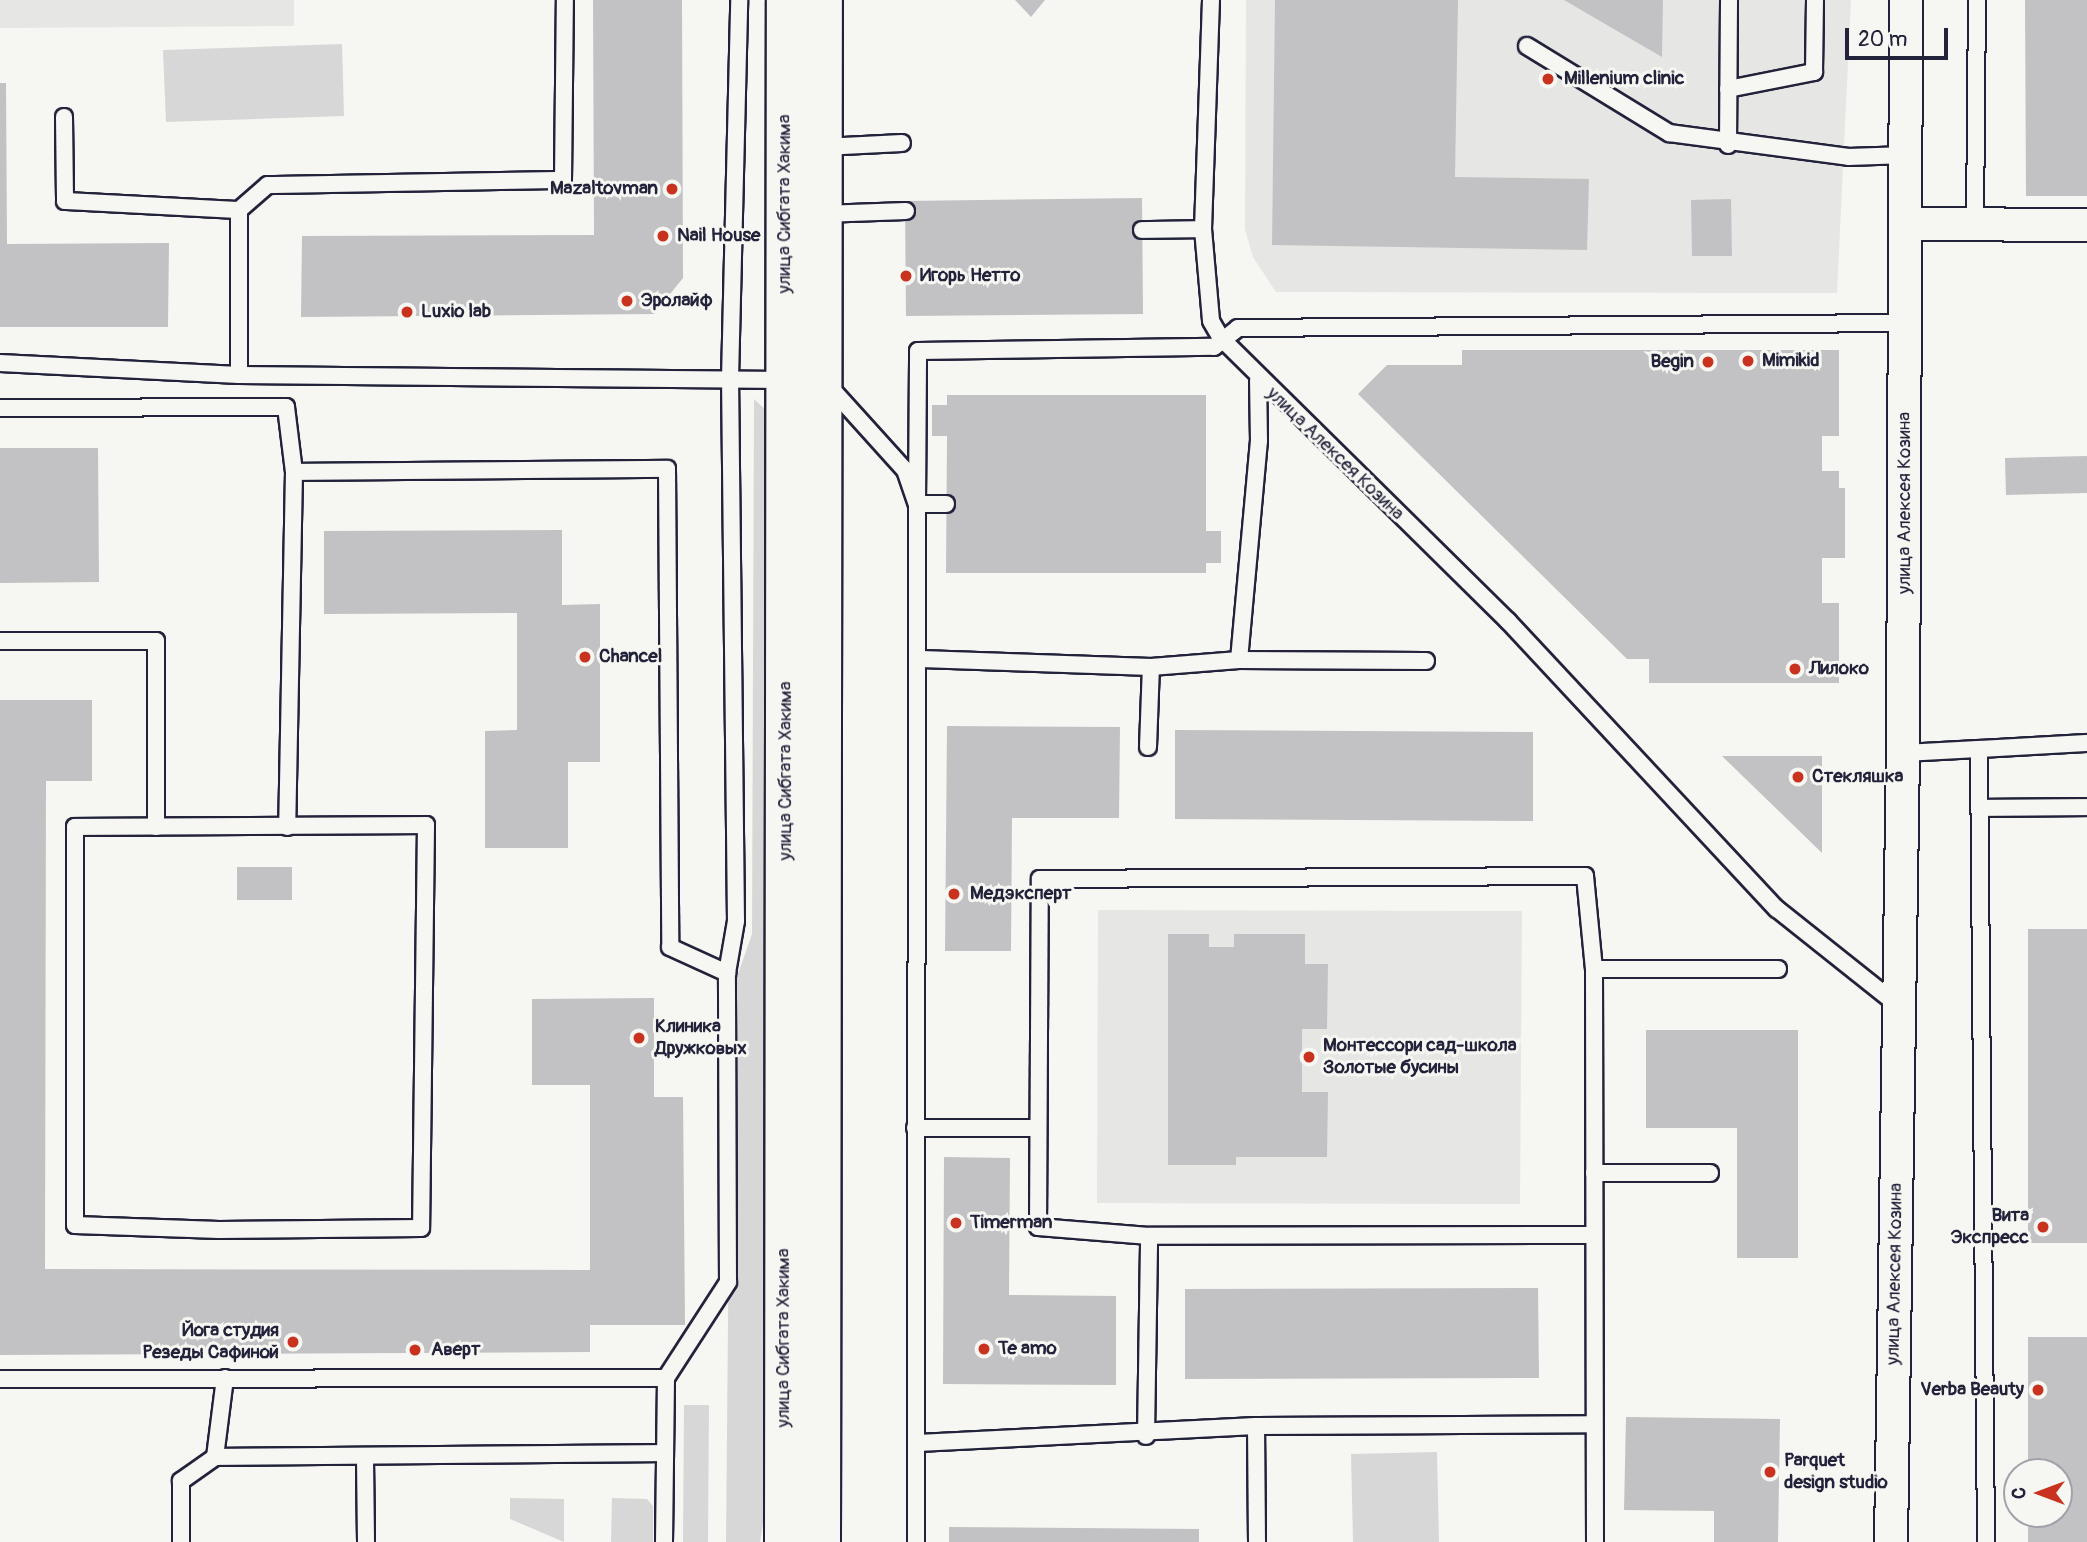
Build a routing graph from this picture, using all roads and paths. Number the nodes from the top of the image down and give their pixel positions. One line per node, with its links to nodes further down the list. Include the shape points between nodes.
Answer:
1 (565, 0): 17 (lane, via 563,180 268,186)
2 (739, 0): 29 (lane)
3 (786, 0): 30 (main road, улица Сибгата Хакима)
4 (823, 0): 15 (main road, улица Сибгата Хакима)
5 (1211, 0): 23 (lane)
6 (1729, 0): 11 (lane)
7 (1815, 0): 11 (lane, via 1814,72)
8 (1906, 0): 16 (street, улица Алексея Козина)
9 (1977, 0): 21 (lane)
10 (1527, 46): 14 (lane, via 1669,133)
11 (1728, 89): 14 (lane)
12 (65, 117): 17 (lane, via 65,201)
13 (902, 143): 15 (lane)
14 (1728, 145): 16 (lane, via 1848,157)
15 (823, 147): 19 (main road, улица Сибгата Хакима)
16 (1907, 155): 20 (street, улица Алексея Козина)
17 (239, 210): 28 (lane)
18 (906, 211): 19 (lane)
19 (822, 214): 31 (main road, улица Сибгата Хакима)
20 (1907, 224): 21 (street); 25 (street, улица Алексея Козина)
21 (1975, 225): 22 (street)
22 (2087, 225)
23 (1203, 229): 24 (lane); 26 (lane, via 1211,321)
24 (1142, 230)
25 (1906, 323): 26 (lane, via 1238,328); 45 (street, улица Алексея Козина)
26 (1221, 338): 32 (lane, улица Алексея Козина); 35 (lane, via 1214,347 918,351)
27 (0, 363): 28 (lane)
28 (239, 375): 29 (lane)
29 (730, 379): 30 (lane); 52 (lane, via 736,921)
30 (785, 380): 73 (main road, улица Сибгата Хакима)
31 (824, 380): 35 (lane, via 905,471); 74 (main road, улица Сибгата Хакима)
32 (1258, 380): 39 (lane, via 1259,441); 53 (lane, улица Алексея Козина, via 1508,621 1777,909)
33 (0, 408): 34 (lane, via 286,407)
34 (294, 472): 49 (lane); 52 (lane, via 667,468 670,947)
35 (917, 504): 36 (lane); 38 (lane)
36 (946, 504)
37 (0, 641): 48 (lane, via 156,641)
38 (921, 659): 41 (lane); 54 (lane)
39 (1239, 660): 40 (lane); 41 (lane)
40 (1426, 661)
41 (1151, 667): 43 (lane)
42 (2087, 743): 44 (lane)
43 (1148, 747)
44 (1979, 749): 45 (lane); 47 (lane)
45 (1903, 753): 53 (street, улица Алексея Козина)
46 (2087, 807): 47 (lane)
47 (1980, 808): 79 (lane)
48 (156, 827): 49 (lane); 49 (lane, via 75,827 75,1225 219,1230 421,1228 426,825)
49 (287, 827)
50 (1594, 969): 51 (lane); 55 (lane, via 1585,876 1040,879); 56 (lane)
51 (1779, 969)
52 (727, 973): 61 (lane, via 728,1282)
53 (1900, 1007): 78 (street, улица Алексея Козина)
54 (915, 1128): 55 (lane); 66 (lane)
55 (1038, 1128): 59 (lane, via 1038,1227)
56 (1594, 1173): 57 (lane); 58 (lane)
57 (1710, 1173)
58 (1594, 1235): 59 (lane); 63 (lane)
59 (1149, 1236): 65 (lane)
60 (225, 1378): 61 (lane); 62 (lane); 68 (lane)
61 (666, 1378): 67 (lane)
62 (0, 1379)
63 (1594, 1424): 64 (lane); 77 (lane)
64 (1256, 1426): 65 (lane); 76 (lane)
65 (1146, 1436): 66 (lane)
66 (918, 1443): 75 (lane)
67 (663, 1453): 69 (lane); 72 (lane)
68 (215, 1457): 69 (lane); 70 (lane, via 181,1481)
69 (365, 1459): 71 (lane)
70 (181, 1542)
71 (366, 1542)
72 (664, 1542)
73 (784, 1542)
74 (821, 1542)
75 (916, 1542)
76 (1257, 1542)
77 (1595, 1542)
78 (1891, 1542)
79 (1986, 1542)

